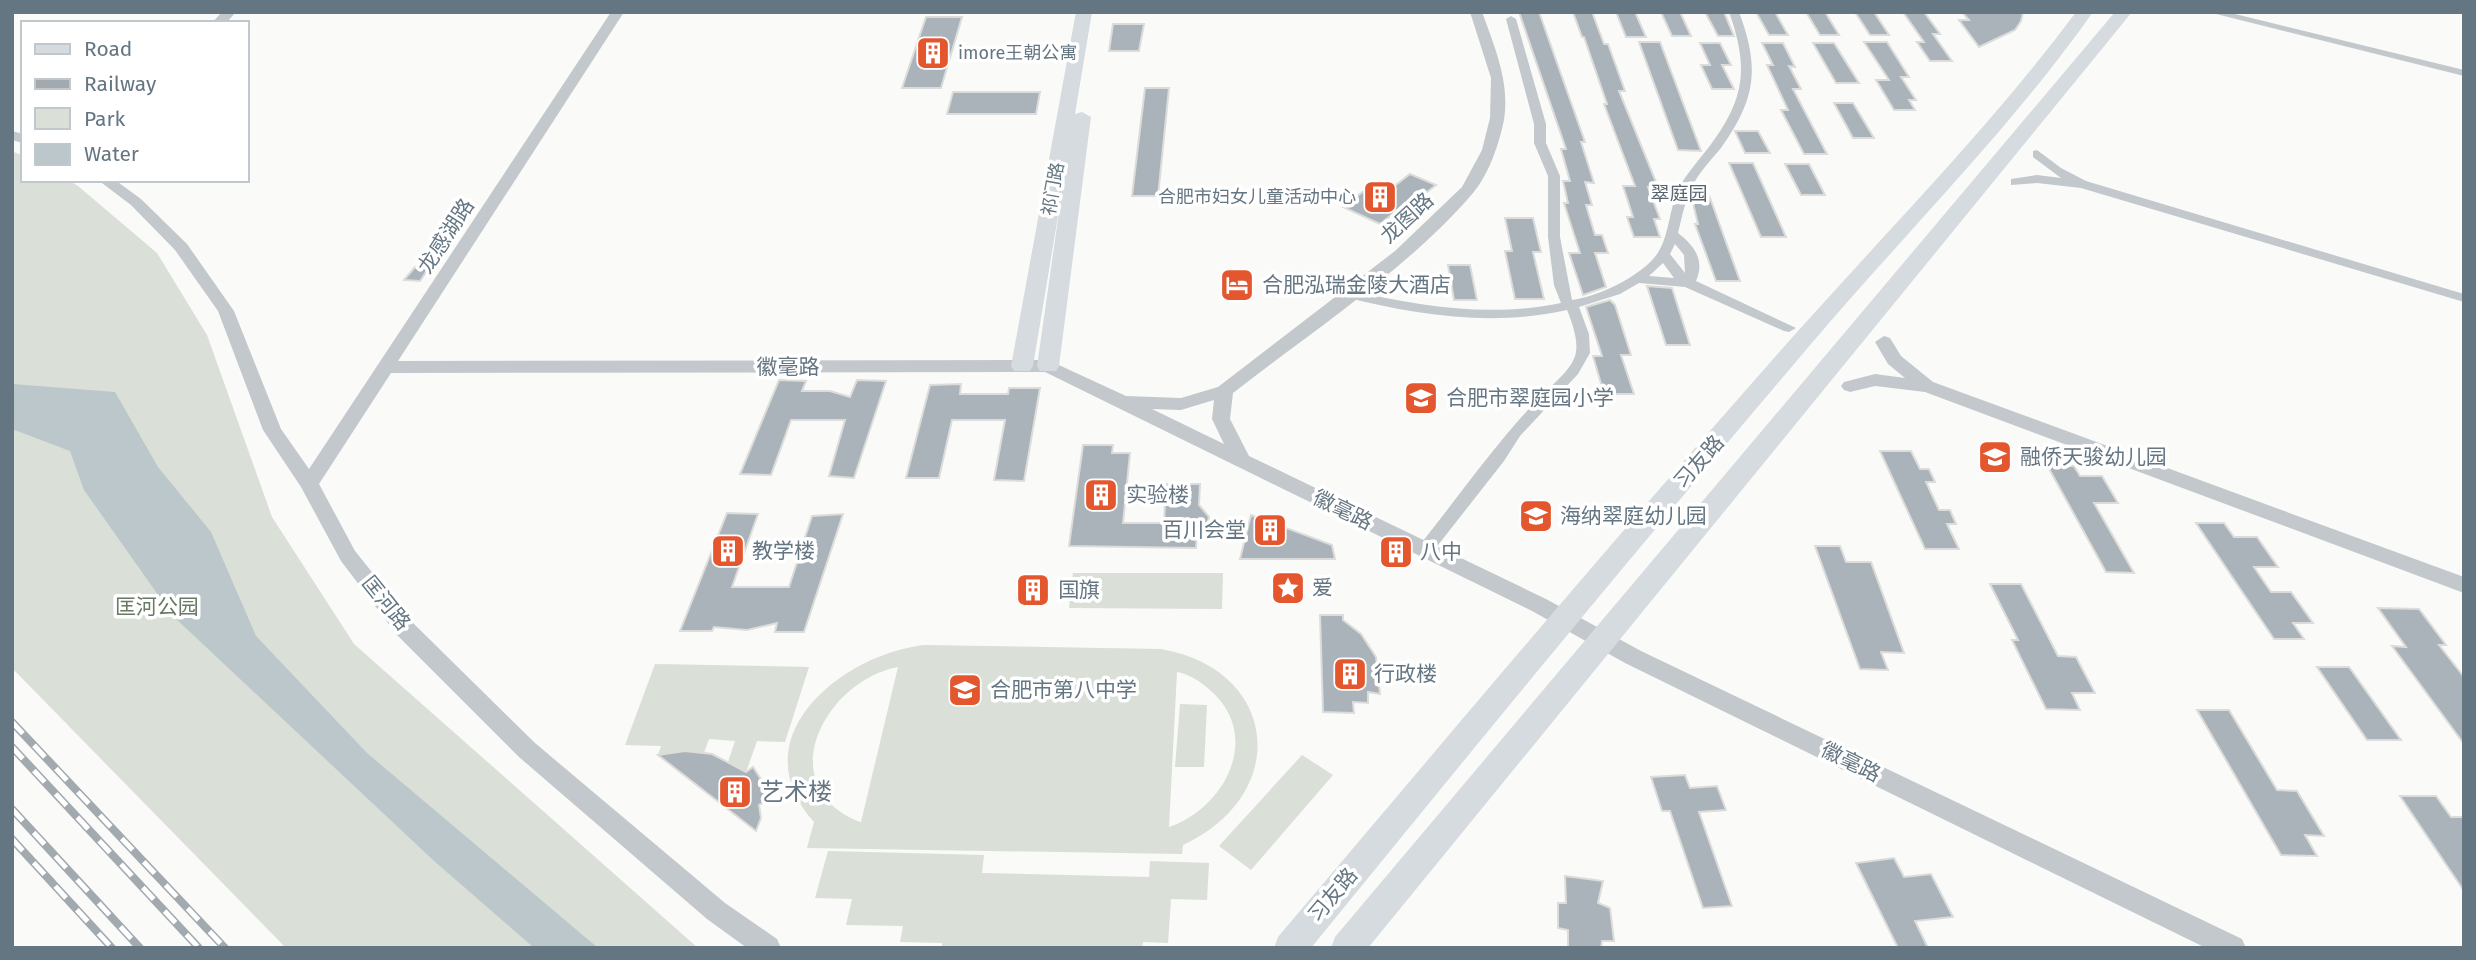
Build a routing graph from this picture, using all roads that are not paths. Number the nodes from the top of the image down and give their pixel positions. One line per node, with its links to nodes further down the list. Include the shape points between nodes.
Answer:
1 (618, 12): 26 (street, 龙感湖路)
2 (1084, 12): 24 (main road, 祁门路)
3 (1095, 12): 25 (main road, 祁门路)
4 (1476, 12): 19 (street, 龙图路, via 1498,78 1497,118 1489,150 1468,189 1429,229)
5 (1734, 12): 15 (street, via 1743,34 1746,96 1733,124 1689,180)
6 (2124, 12): 36 (main road, 习友路)
7 (2213, 12): 10 (street)
8 (2080, 14): 35 (main road, 习友路, via 2008,111 1806,336)
9 (1511, 19): 21 (street, via 1540,124 1540,144 1554,176 1554,237 1561,285)
10 (2464, 72)
11 (2037, 155): 14 (street)
12 (108, 182): 32 (street, 匡河路, via 136,202 181,247 226,311 272,430)
13 (2015, 182): 14 (street, via 2037,179)
14 (2082, 184): 20 (street)
15 (1670, 233): 16 (street); 18 (street, via 1684,242 1693,256)
16 (1664, 255): 17 (street); 18 (street)
17 (1639, 279): 18 (street); 21 (street, via 1611,294)
18 (1688, 283): 22 (street)
19 (1349, 294): 21 (street, via 1462,313 1503,314); 29 (street, 龙图路)
20 (2464, 298)
21 (1569, 304): 33 (street, via 1582,334 1583,353 1571,374 1515,432)
22 (1789, 328)
23 (1884, 342): 28 (street, via 1894,360)
24 (1022, 366): 25 (street, 徽毫路); 26 (street, 徽毫路)
25 (1048, 366): 30 (street, 徽毫路)
26 (385, 367): 32 (street, 龙感湖路)
27 (1850, 386): 28 (street, via 1875,380)
28 (1927, 386): 34 (street)
29 (1224, 391): 30 (street, via 1181,404); 31 (street, via 1221,419)
30 (1118, 402): 31 (street, 徽毫路)
31 (1242, 460): 33 (street, 徽毫路)
32 (309, 484): 37 (street, 匡河路, via 348,556 405,629 527,750 716,911)
33 (1425, 550): 35 (street, 徽毫路)
34 (2464, 585)
35 (1563, 619): 36 (street, 徽毫路); 38 (main road, 习友路)
36 (1604, 641): 39 (main road, 习友路); 40 (street, 徽毫路)
37 (768, 948)
38 (1290, 948)
39 (1347, 948)
40 (2233, 948)

